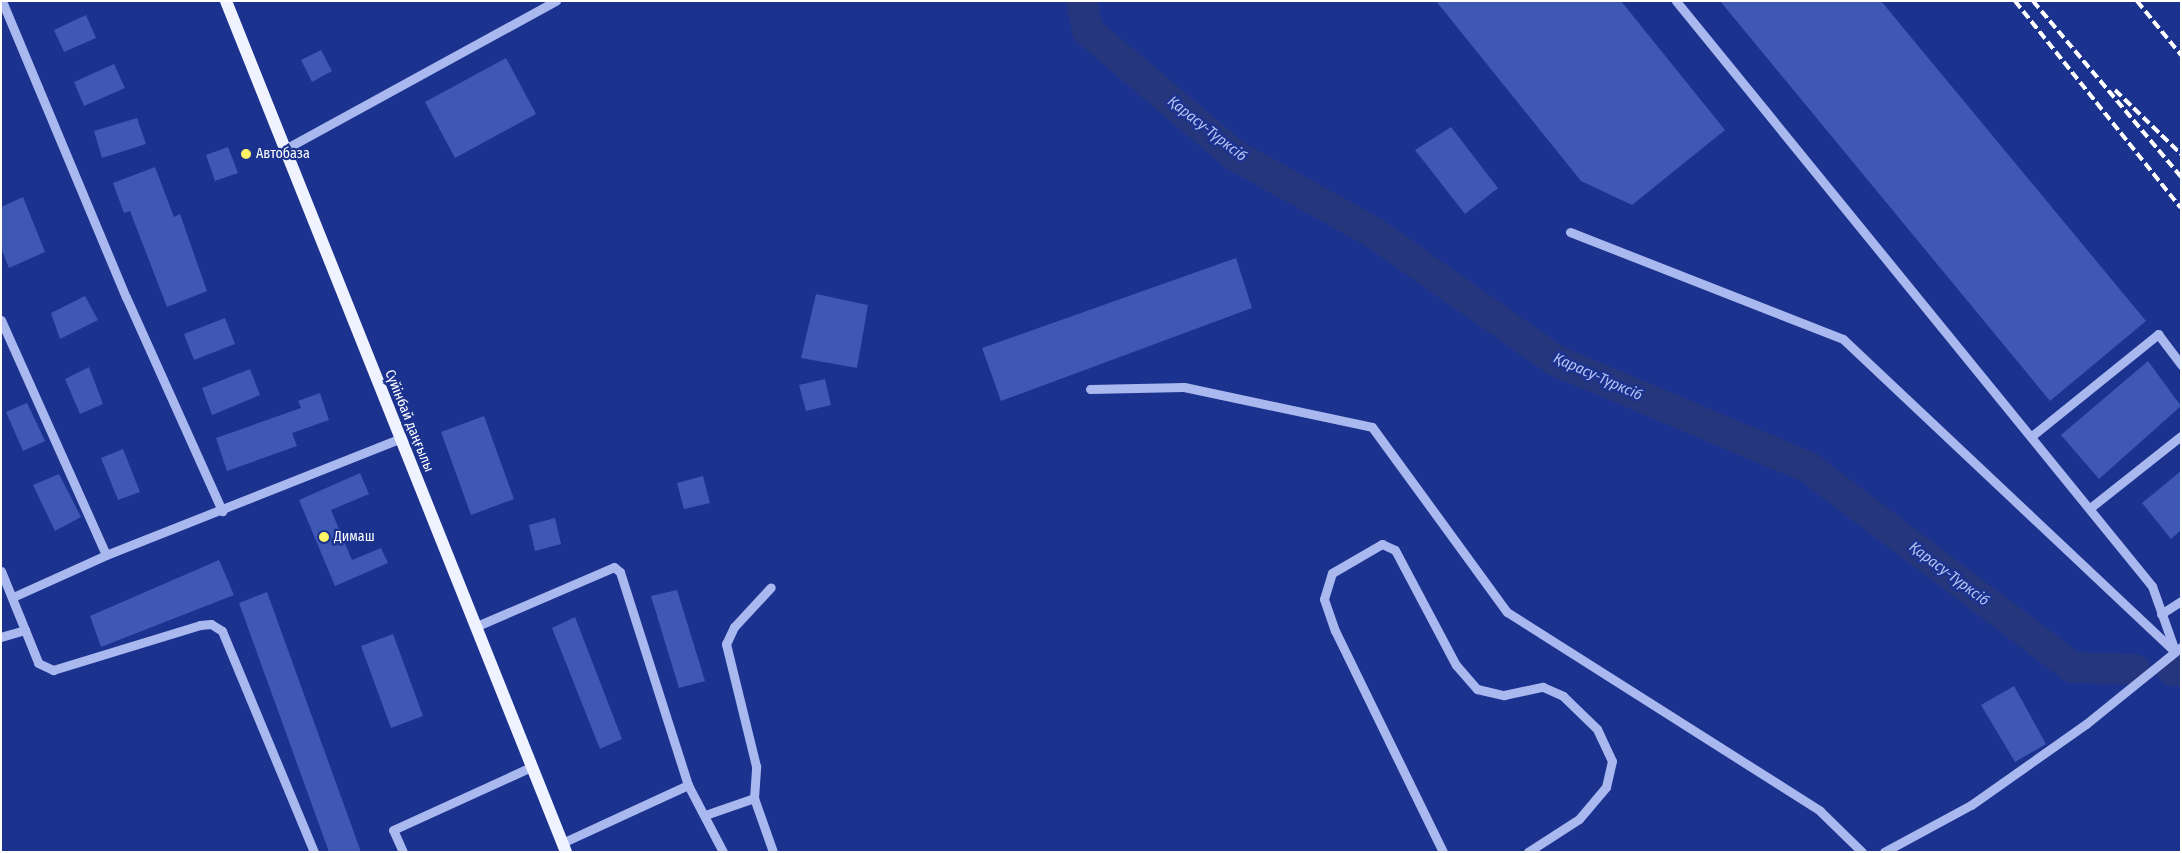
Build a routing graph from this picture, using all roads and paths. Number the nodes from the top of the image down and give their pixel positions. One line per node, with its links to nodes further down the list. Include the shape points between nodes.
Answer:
1 (2, 1): 14 (street, via 126,297)
2 (226, 1): 5 (main road, Сүйінбай даңғылы)
3 (556, 1): 5 (street)
4 (1676, 1): 10 (street)
5 (286, 148): 12 (main road, Сүйінбай даңғылы)
6 (1570, 232): 24 (street, via 1843,338)
7 (1, 320): 15 (street)
8 (2181, 365): 10 (street, via 2158,334)
9 (1090, 389): 36 (street, via 1184,387 1372,427 1507,612 1820,811)
10 (2033, 435): 13 (street)
11 (2181, 436): 13 (street)
12 (399, 439): 14 (street); 21 (main road, Сүйінбай даңғылы)
13 (2090, 508): 20 (street, via 2152,586)
14 (222, 511): 15 (street)
15 (106, 555): 18 (street)
16 (1, 571): 18 (street)
17 (772, 587): 27 (street, via 734,627 726,644 756,766)
18 (13, 597): 22 (street)
19 (2181, 601): 20 (street)
20 (2161, 614): 24 (street)
21 (477, 626): 25 (main road, Сүйінбай даңғылы); 26 (street, via 614,567 620,572)
22 (25, 630): 23 (street); 30 (street, via 38,664 53,670 200,625 211,624 222,631)
23 (1, 637)
24 (2178, 649): 37 (street, via 2086,724 1971,805)
25 (531, 767): 29 (main road, Сүйінбай даңғылы); 31 (street, via 393,830)
26 (688, 785): 28 (street); 29 (street)
27 (754, 798): 28 (street); 33 (street)
28 (708, 814): 32 (street)
29 (564, 847)
30 (314, 852)
31 (403, 852)
32 (723, 852)
33 (773, 852)
34 (1443, 852): 35 (street, via 1335,631 1324,599 1332,572 1382,544 1395,550 1456,665 1476,689 1504,695 1543,687 1563,696 1601,737 1612,761 1606,787 1579,819)
35 (1528, 852)
36 (1862, 852)
37 (1884, 852)

